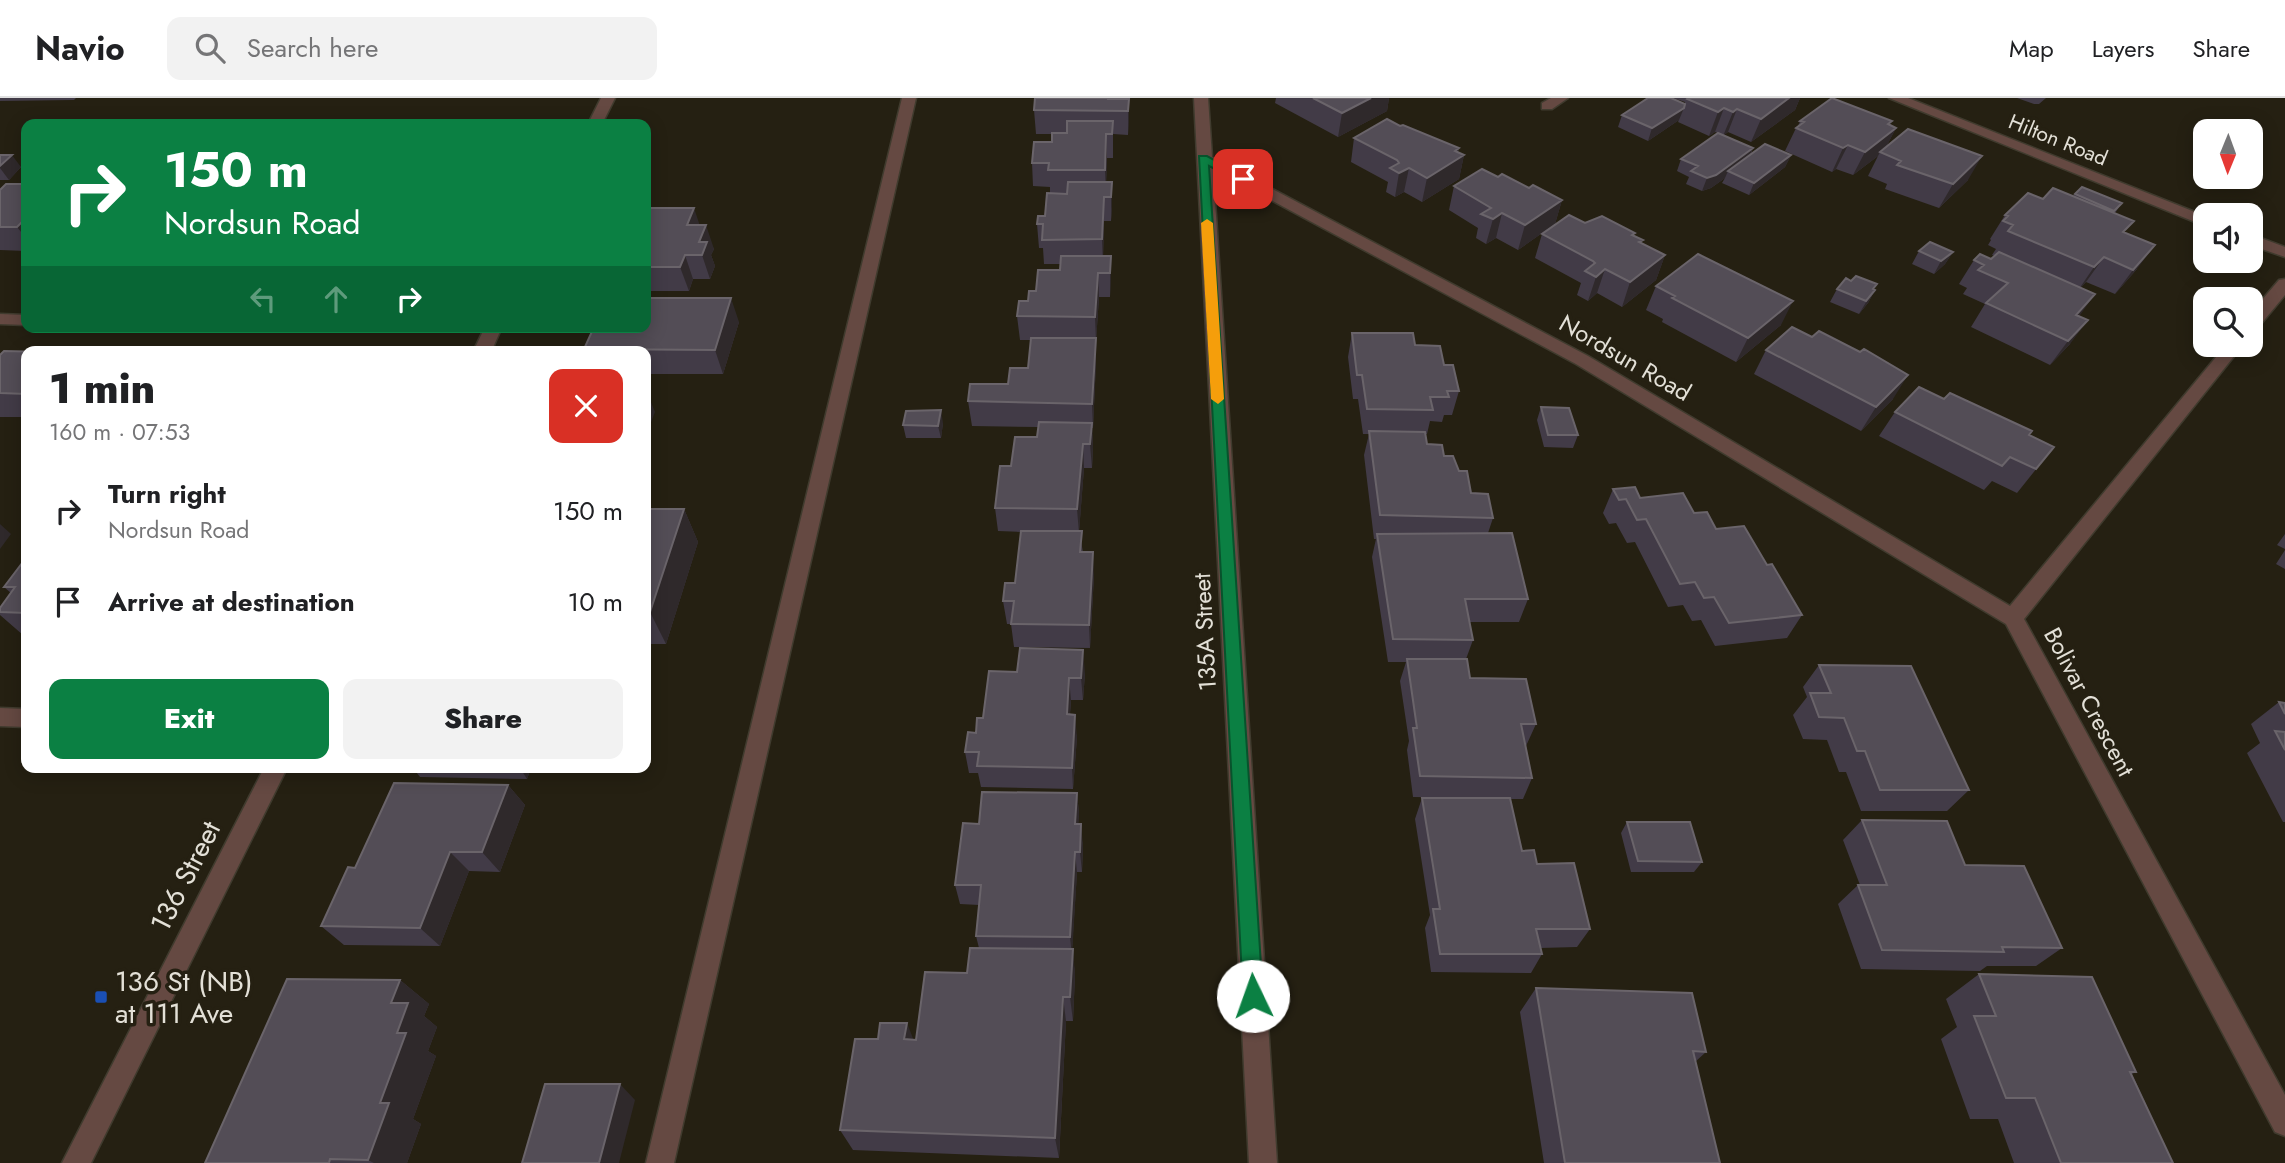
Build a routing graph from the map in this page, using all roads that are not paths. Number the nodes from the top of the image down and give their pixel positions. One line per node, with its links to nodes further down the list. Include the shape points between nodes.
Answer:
1 (608, 98): 7 (street)
2 (909, 98): 23 (street)
3 (1200, 98): 8 (street, 135A Street)
4 (1561, 98): 6 (street)
5 (1896, 98): 9 (street, Hilton Road)
6 (1547, 106)
7 (598, 119)
8 (1203, 158): 17 (street, Nordsun Road, via 1582,360); 24 (street, 135A Street)
9 (2193, 216)
10 (2263, 244): 11 (street)
11 (2285, 252)
12 (2285, 284): 13 (street)
13 (2263, 310)
14 (0, 319): 15 (street)
15 (21, 320)
16 (2225, 357): 17 (street, Bolivar Crescent)
17 (2013, 618): 21 (street, Bolivar Crescent)
18 (0, 717): 19 (street)
19 (21, 718)
20 (272, 773): 22 (street, 136 Street)
21 (2285, 1122)
22 (76, 1163)
23 (660, 1163)
24 (1263, 1163)

